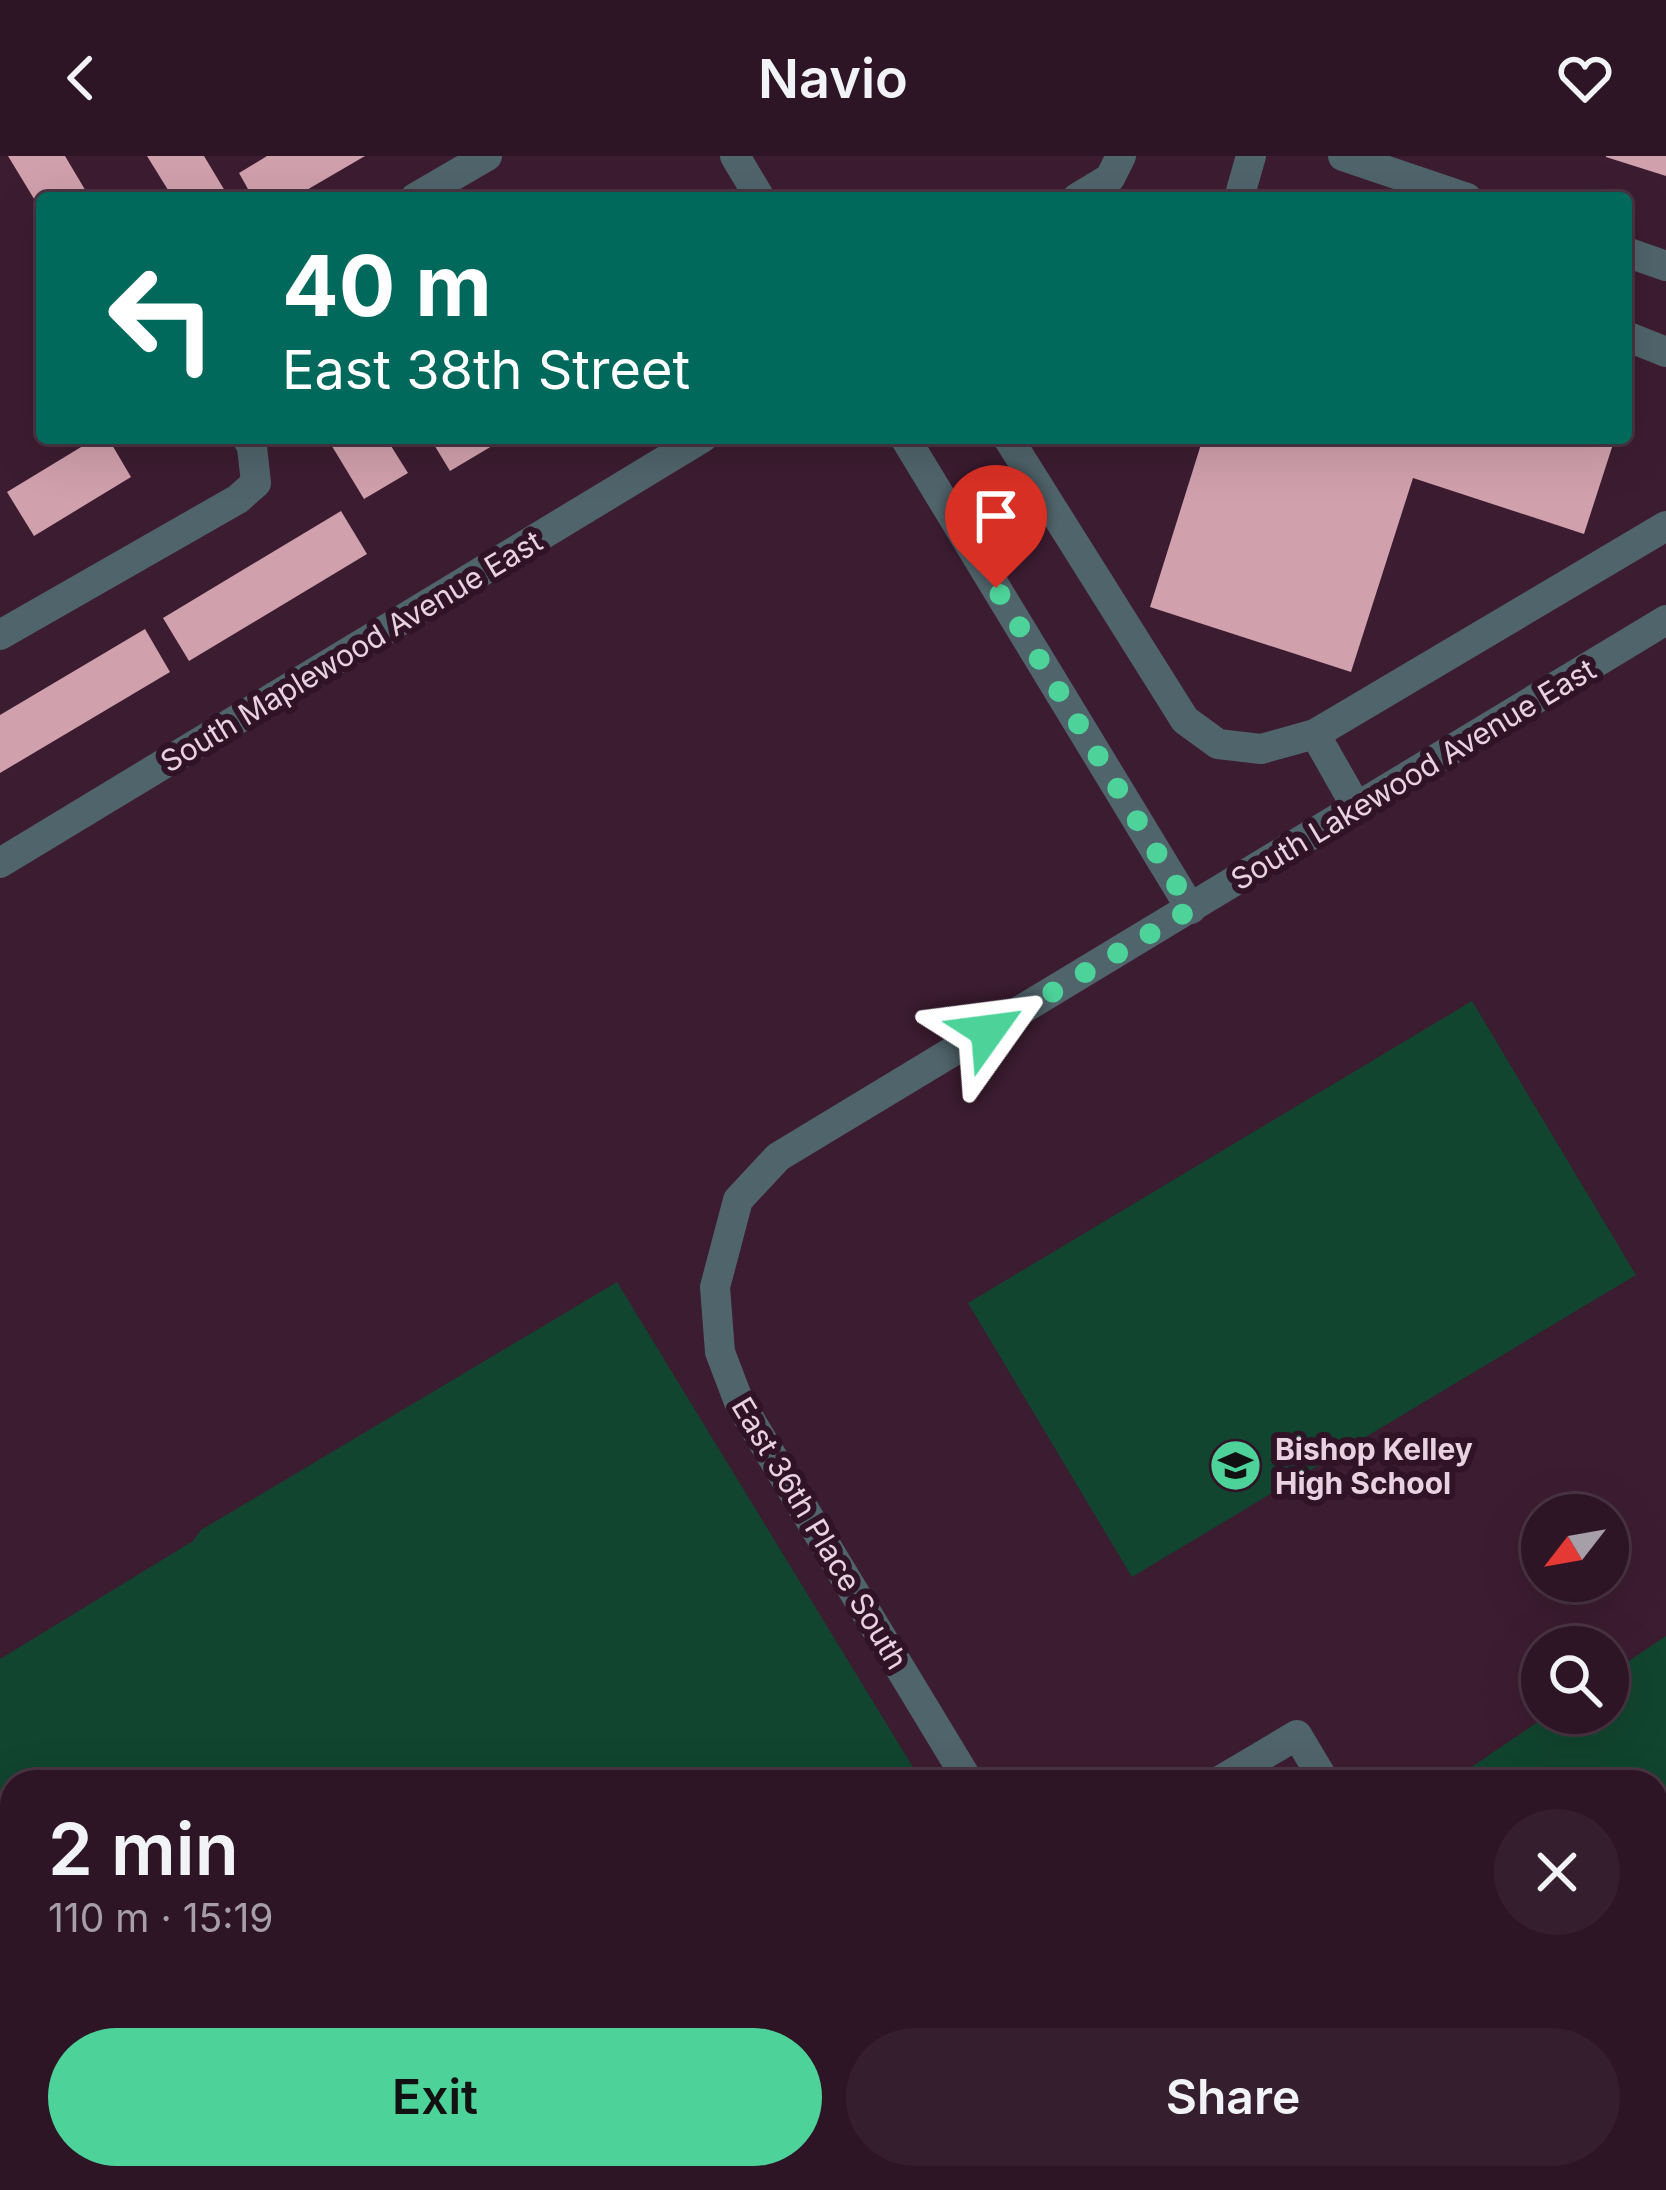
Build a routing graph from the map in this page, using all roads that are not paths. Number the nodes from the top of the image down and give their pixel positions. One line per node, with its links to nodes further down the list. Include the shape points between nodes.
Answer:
1 (487, 156): 6 (street)
2 (735, 156): 7 (street)
3 (1121, 156): 8 (street, via 1111,178)
4 (1251, 156): 9 (street)
5 (1343, 156): 10 (street)
6 (462, 186)
7 (756, 192)
8 (1087, 192)
9 (1241, 192)
10 (1449, 192)
11 (1632, 254): 12 (street)
12 (1666, 266)
13 (1632, 338): 14 (street)
14 (1666, 352)
15 (250, 444): 21 (street, via 256,483 238,499)
16 (692, 444): 24 (street, South Maplewood Avenue East)
17 (909, 444): 25 (street)
18 (1012, 444): 22 (street, via 1185,720 1218,744 1261,749)
19 (1666, 526): 22 (street)
20 (1666, 620): 23 (street, South Lakewood Avenue East)
21 (0, 635)
22 (1316, 734): 23 (street)
23 (1357, 808): 25 (street, South Lakewood Avenue East)
24 (0, 863)
25 (1191, 909): 26 (street, South Lakewood Avenue East, via 778,1157)
26 (738, 1200): 27 (street, East 36th Place South, via 715,1287 720,1352 774,1460)
27 (962, 1770)
28 (1238, 1770): 29 (street, via 1297,1735)
29 (1318, 1770)

